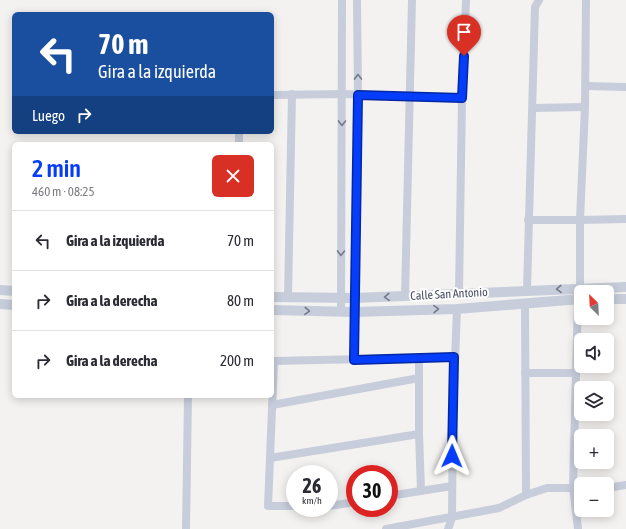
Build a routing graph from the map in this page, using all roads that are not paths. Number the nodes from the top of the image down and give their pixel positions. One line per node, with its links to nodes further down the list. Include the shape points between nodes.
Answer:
1 (342, 0): 11 (street)
2 (357, 0): 12 (street, one-way to 2)
3 (412, 0): 13 (street)
4 (466, 0): 14 (street)
5 (539, 0): 16 (street, via 535,8)
6 (586, 0): 7 (street)
7 (586, 86): 8 (street); 15 (street)
8 (626, 87)
9 (274, 94): 10 (street)
10 (292, 94): 11 (street); 31 (street)
11 (343, 94): 12 (street); 32 (street, one-way to 32)
12 (358, 95): 13 (street); 33 (street)
13 (409, 96): 14 (street); 28 (street)
14 (462, 98): 26 (street)
15 (585, 107): 16 (street); 19 (street)
16 (533, 108): 18 (street)
17 (626, 219): 19 (street)
18 (528, 220): 19 (street); 24 (street)
19 (580, 220): 20 (street)
20 (580, 285)
21 (626, 287): 22 (street, Calle San Antonio)
22 (614, 289)
23 (0, 290): 25 (street)
24 (527, 290): 26 (street, Calle San Antonio); 27 (street, Calle San Antonio, one-way to 24)
25 (12, 291)
26 (459, 293): 28 (street, Calle San Antonio)
27 (574, 294)
28 (405, 296): 33 (street, Calle San Antonio, one-way to 33)
29 (574, 296): 36 (street, Calle San Antonio)
30 (274, 297): 31 (street, Calle San Antonio)
31 (288, 297): 32 (street, Calle San Antonio)
32 (340, 298): 33 (street, Calle San Antonio); 41 (street)
33 (354, 298): 42 (street)
34 (614, 299): 35 (street)
35 (626, 299)
36 (525, 303): 39 (street, Calle San Antonio); 47 (street)
37 (0, 304): 38 (street)
38 (12, 305)
39 (457, 308): 42 (street, Calle San Antonio, one-way to 39); 43 (street)
40 (274, 310): 41 (street, Calle San Antonio, one-way to 41)
41 (341, 312): 42 (street, Calle San Antonio)
42 (354, 312): 45 (street)
43 (454, 357): 44 (street); 58 (street)
44 (419, 358): 45 (street); 50 (street)
45 (354, 360): 46 (street)
46 (274, 361)
47 (526, 373): 48 (street); 63 (street)
48 (574, 373)
49 (575, 373): 56 (street)
50 (419, 378): 53 (street); 54 (street)
51 (188, 398): 67 (street)
52 (272, 398): 53 (street)
53 (272, 405): 55 (street)
54 (419, 434): 55 (street); 61 (street)
55 (270, 458): 64 (street, via 268,506)
56 (577, 477)
57 (626, 485): 59 (street)
58 (452, 486): 61 (street); 66 (street)
59 (614, 487)
60 (574, 488): 63 (street, via 547,488)
61 (421, 490): 62 (street)
62 (398, 494)
63 (526, 495): 66 (street, via 499,508)
64 (286, 506)
65 (578, 517): 70 (street)
66 (452, 518): 68 (street); 69 (street)
67 (186, 529)
68 (386, 529)
69 (448, 529)
70 (578, 529)

